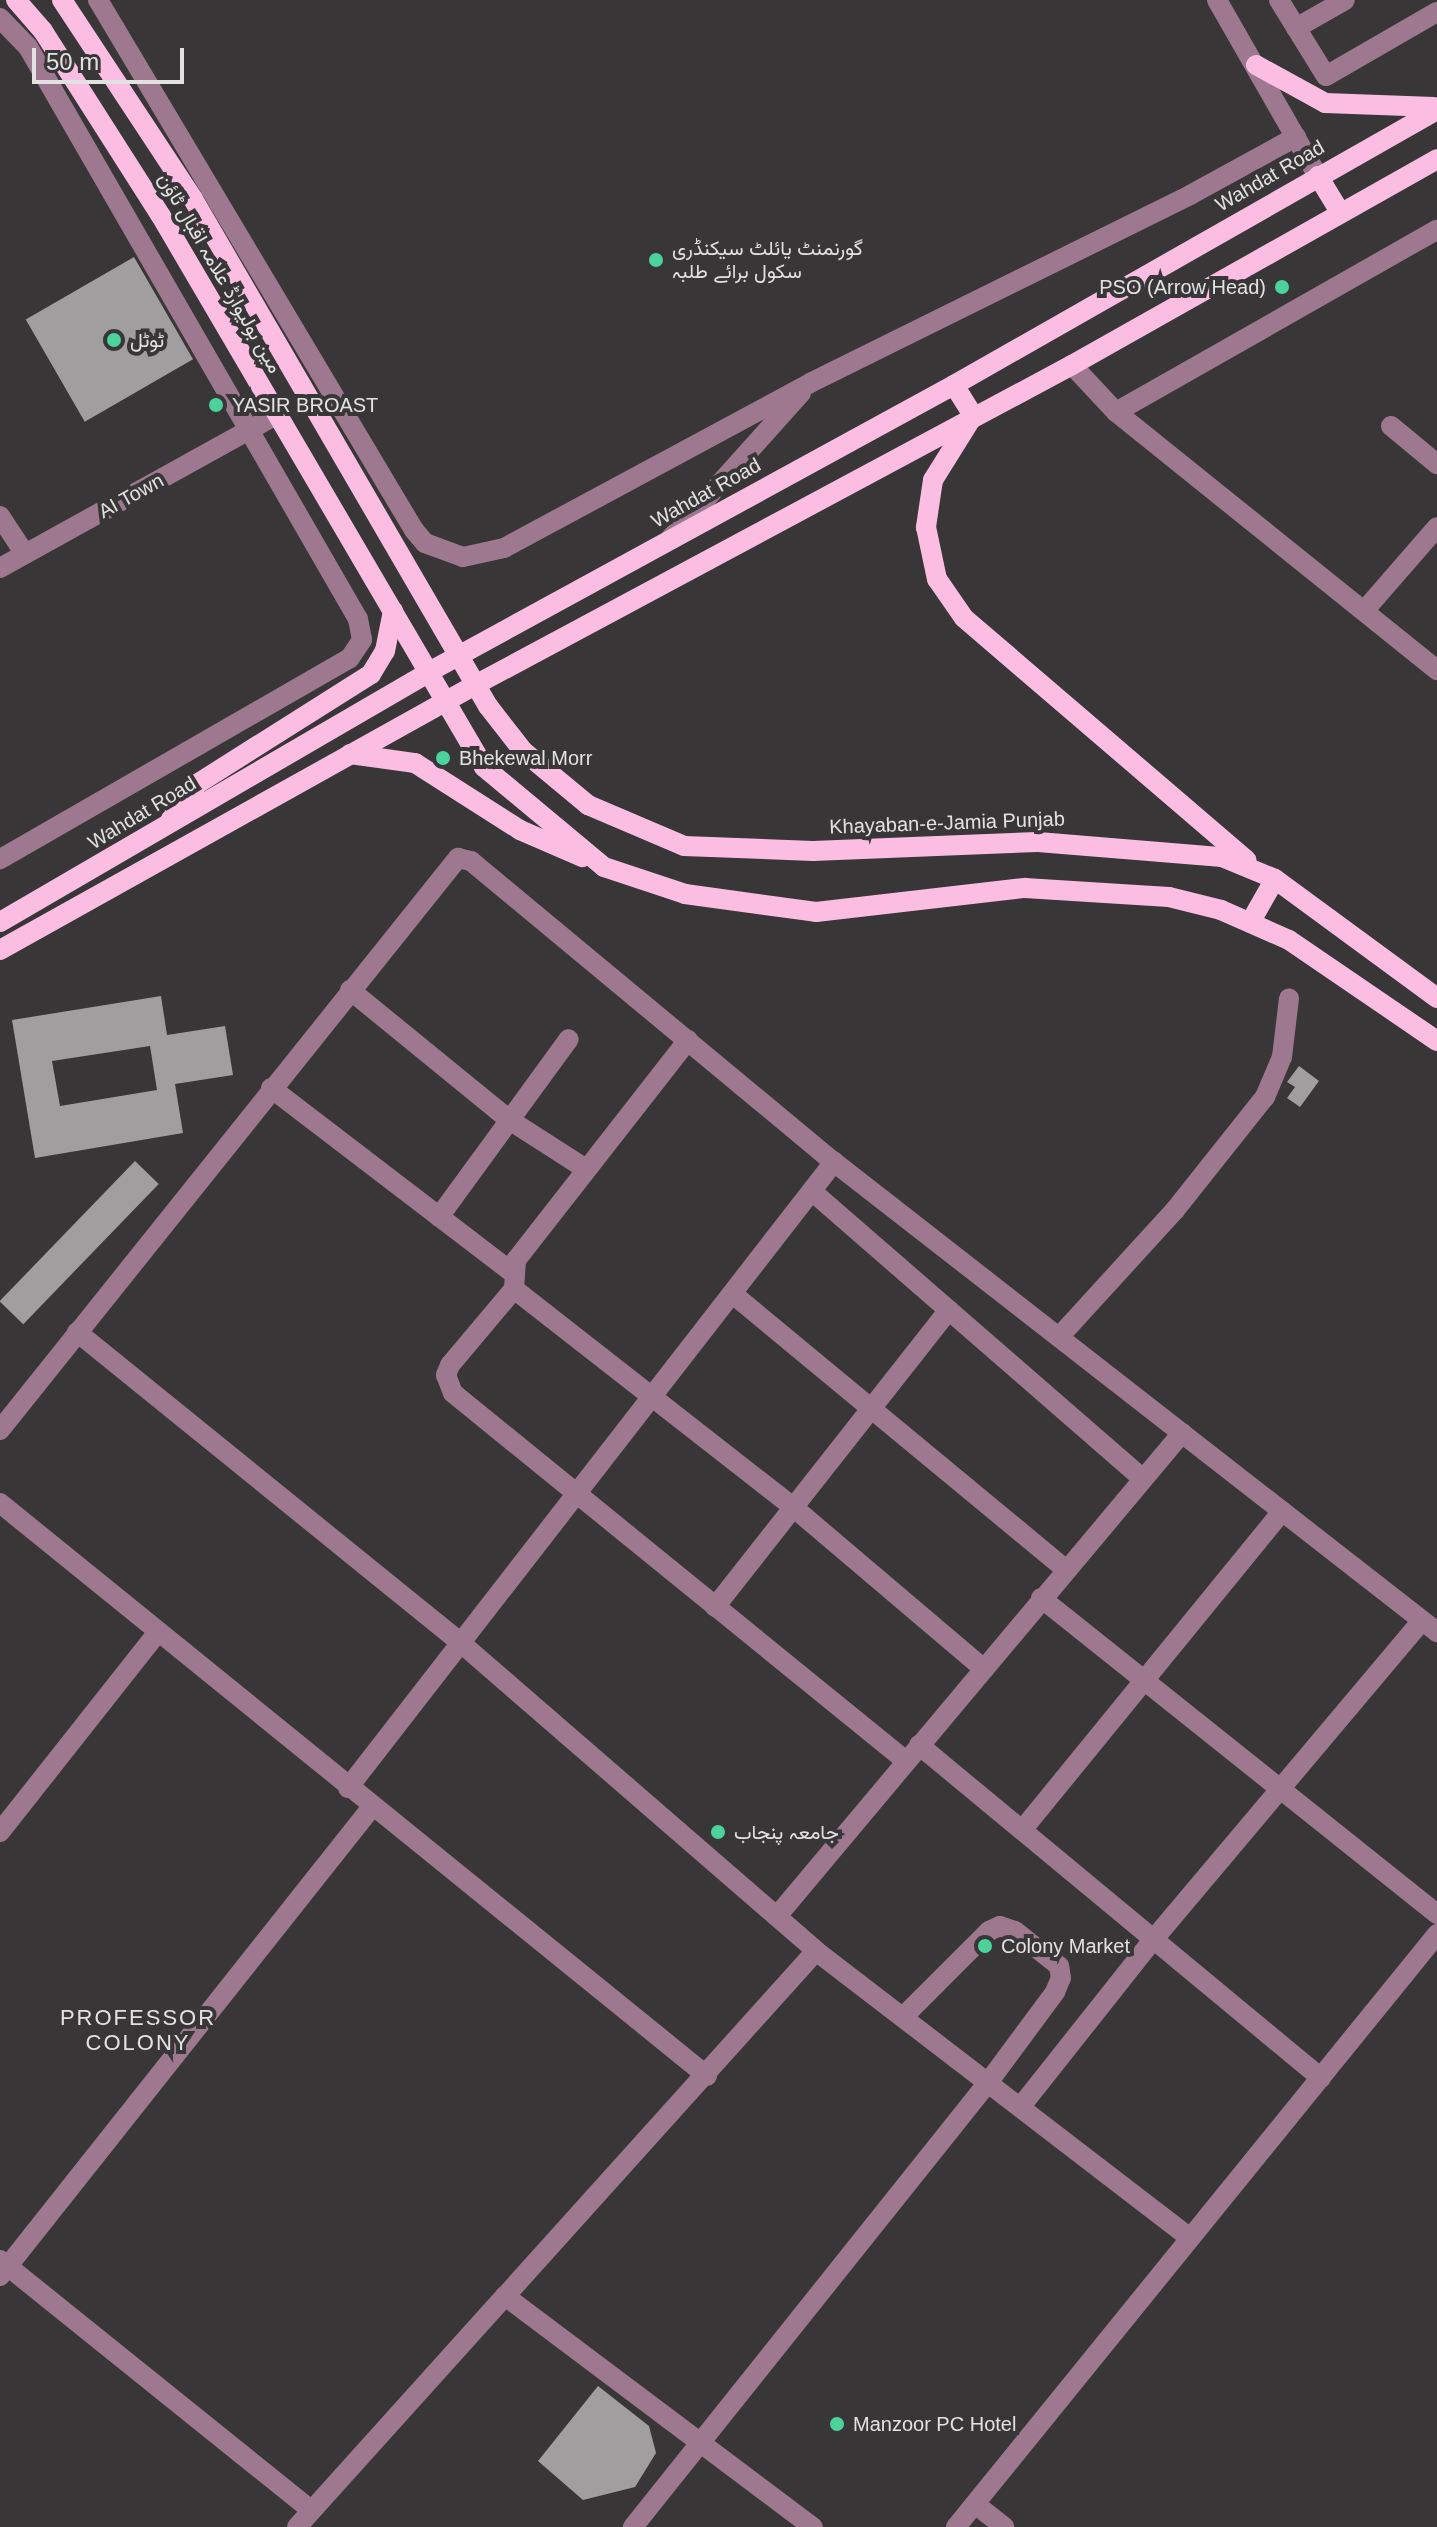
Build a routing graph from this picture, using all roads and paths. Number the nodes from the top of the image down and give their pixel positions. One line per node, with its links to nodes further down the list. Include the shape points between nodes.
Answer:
1 (16, 0): 17 (main road, مین بولیوارڈ علامہ اقبال ٹاؤن, via 43,31)
2 (62, 0): 15 (main road, مین بولیوارڈ علامہ اقبال ٹاؤن)
3 (98, 0): 28 (street)
4 (1217, 0): 10 (street)
5 (1279, 0): 9 (street)
6 (1345, 0): 9 (street)
7 (1437, 12): 9 (street, via 1326,76)
8 (0, 18): 26 (street, via 28,47)
9 (1296, 28)
10 (1256, 65): 11 (main road, via 1325,103); 12 (street)
11 (1437, 108): 14 (main road, Wahdat Road)
12 (1296, 137): 14 (street); 20 (street)
13 (1437, 159): 16 (main road)
14 (1318, 176): 16 (main road); 21 (main road, Wahdat Road)
15 (193, 199): 17 (main road); 29 (main road, مین بولیوارڈ علامہ اقبال ٹاؤن)
16 (1340, 212): 19 (main road)
17 (161, 216): 23 (main road, مین بولیوارڈ علامہ اقبال ٹاؤن)
18 (1437, 230): 22 (street)
19 (1072, 365): 22 (street); 24 (main road)
20 (810, 383): 28 (street, via 484,554 463,557 425,543); 32 (street)
21 (954, 385): 24 (main road); 32 (main road, Wahdat Road)
22 (1116, 412): 36 (street)
23 (276, 415): 26 (street, AI Town); 35 (main road, مین بولیوارڈ علامہ اقبال ٹاؤن)
24 (973, 416): 40 (main road); 45 (main road, via 933,480 926,527 937,579 964,618)
25 (1391, 426): 27 (street)
26 (249, 431): 33 (street, AI Town); 44 (street, via 358,619 359,650)
27 (1437, 464)
28 (378, 468): 29 (street)
29 (357, 480): 37 (main road, مین بولیوارڈ علامہ اقبال ٹاؤن)
30 (0, 516): 33 (street)
31 (1437, 527): 36 (street)
32 (667, 542): 37 (main road, Wahdat Road)
33 (25, 554): 34 (street, AI Town)
34 (0, 568)
35 (393, 611): 39 (main road, مین بولیوارڈ علامہ اقبال ٹاؤن); 43 (main road, via 385,651 371,674 197,784)
36 (1364, 611): 38 (street)
37 (458, 656): 39 (main road, Wahdat Road); 40 (main road, مین بولیوارڈ علامہ اقبال ٹاؤن)
38 (1437, 670)
39 (427, 673): 41 (main road, مین بولیوارڈ علامہ اقبال ٹاؤن); 43 (main road, Wahdat Road)
40 (475, 685): 41 (main road); 45 (main road, Khayaban-e-Jamia Punjab, via 523,751 588,805 684,846 813,851 1038,842 1180,851)
41 (444, 703): 42 (main road); 46 (main road, via 484,767)
42 (350, 754): 46 (main road, via 415,763 520,830); 50 (main road)
43 (166, 826): 49 (main road, Wahdat Road)
44 (0, 859)
45 (1252, 866): 47 (main road, Khayaban-e-Jamia Punjab)
46 (604, 867): 48 (main road, via 685,894 816,912 1025,888 1169,897)
47 (1275, 879): 48 (main road); 53 (main road, Khayaban-e-Jamia Punjab)
48 (1251, 921): 56 (main road, via 1300,947)
49 (0, 922)
50 (0, 950)
51 (350, 990): 55 (street, via 458,858 471,861); 57 (street); 58 (street)
52 (1289, 998): 67 (street, via 1282,1057 1265,1097 1175,1210)
53 (1437, 998)
54 (569, 1039): 58 (street)
55 (688, 1040): 59 (street); 60 (street)
56 (1437, 1041)
57 (271, 1088): 62 (street); 66 (street)
58 (508, 1119): 60 (street); 62 (street)
59 (834, 1162): 61 (street); 67 (street)
60 (586, 1169): 63 (street)
61 (814, 1193): 64 (street); 65 (street)
62 (439, 1217): 63 (street)
63 (513, 1281): 68 (street); 73 (street, via 450,1365 447,1385)
64 (734, 1295): 68 (street); 69 (street)
65 (949, 1310): 69 (street); 72 (street)
66 (77, 1332): 70 (street); 82 (street)
67 (1059, 1337): 71 (street)
68 (655, 1395): 73 (street); 75 (street)
69 (870, 1409): 75 (street); 77 (street)
70 (0, 1430)
71 (1182, 1433): 72 (street); 76 (street)
72 (1142, 1478): 77 (street)
73 (578, 1496): 79 (street); 82 (street)
74 (0, 1503): 81 (street)
75 (793, 1507): 79 (street); 83 (street)
76 (1282, 1511): 80 (street); 84 (street)
77 (1065, 1569): 78 (street)
78 (1041, 1598): 83 (street); 84 (street)
79 (715, 1607): 86 (street)
80 (1430, 1626): 88 (street)
81 (158, 1632): 87 (street); 91 (street)
82 (461, 1643): 87 (street); 93 (street)
83 (983, 1668): 85 (street)
84 (1143, 1680): 88 (street); 90 (street)
85 (919, 1745): 86 (street); 90 (street)
86 (906, 1761): 93 (street)
87 (348, 1788): 89 (street)
88 (1279, 1788): 92 (street); 95 (street)
89 (371, 1808): 98 (street); 103 (street)
90 (1023, 1829): 95 (street)
91 (0, 1832)
92 (1437, 1914)
93 (778, 1915): 96 (street)
94 (1437, 1934): 99 (street)
95 (1153, 1940): 99 (street); 101 (street)
96 (816, 1951): 97 (street); 98 (street)
97 (904, 2016): 100 (street); 100 (street, via 989,1931 1000,1926 1015,1931 1059,1966 1061,1978)
98 (707, 2076): 104 (street)
99 (1321, 2078): 102 (street)
100 (990, 2080): 101 (street); 105 (street)
101 (1022, 2105): 102 (street)
102 (1190, 2238): 106 (street)
103 (2, 2267): 107 (street)
104 (505, 2296): 105 (street); 107 (street)
105 (701, 2440): 109 (street); 110 (street)
106 (975, 2504): 111 (street); 112 (street)
107 (311, 2510): 108 (street)
108 (297, 2527)
109 (633, 2527)
110 (813, 2527)
111 (956, 2527)
112 (1004, 2527)

